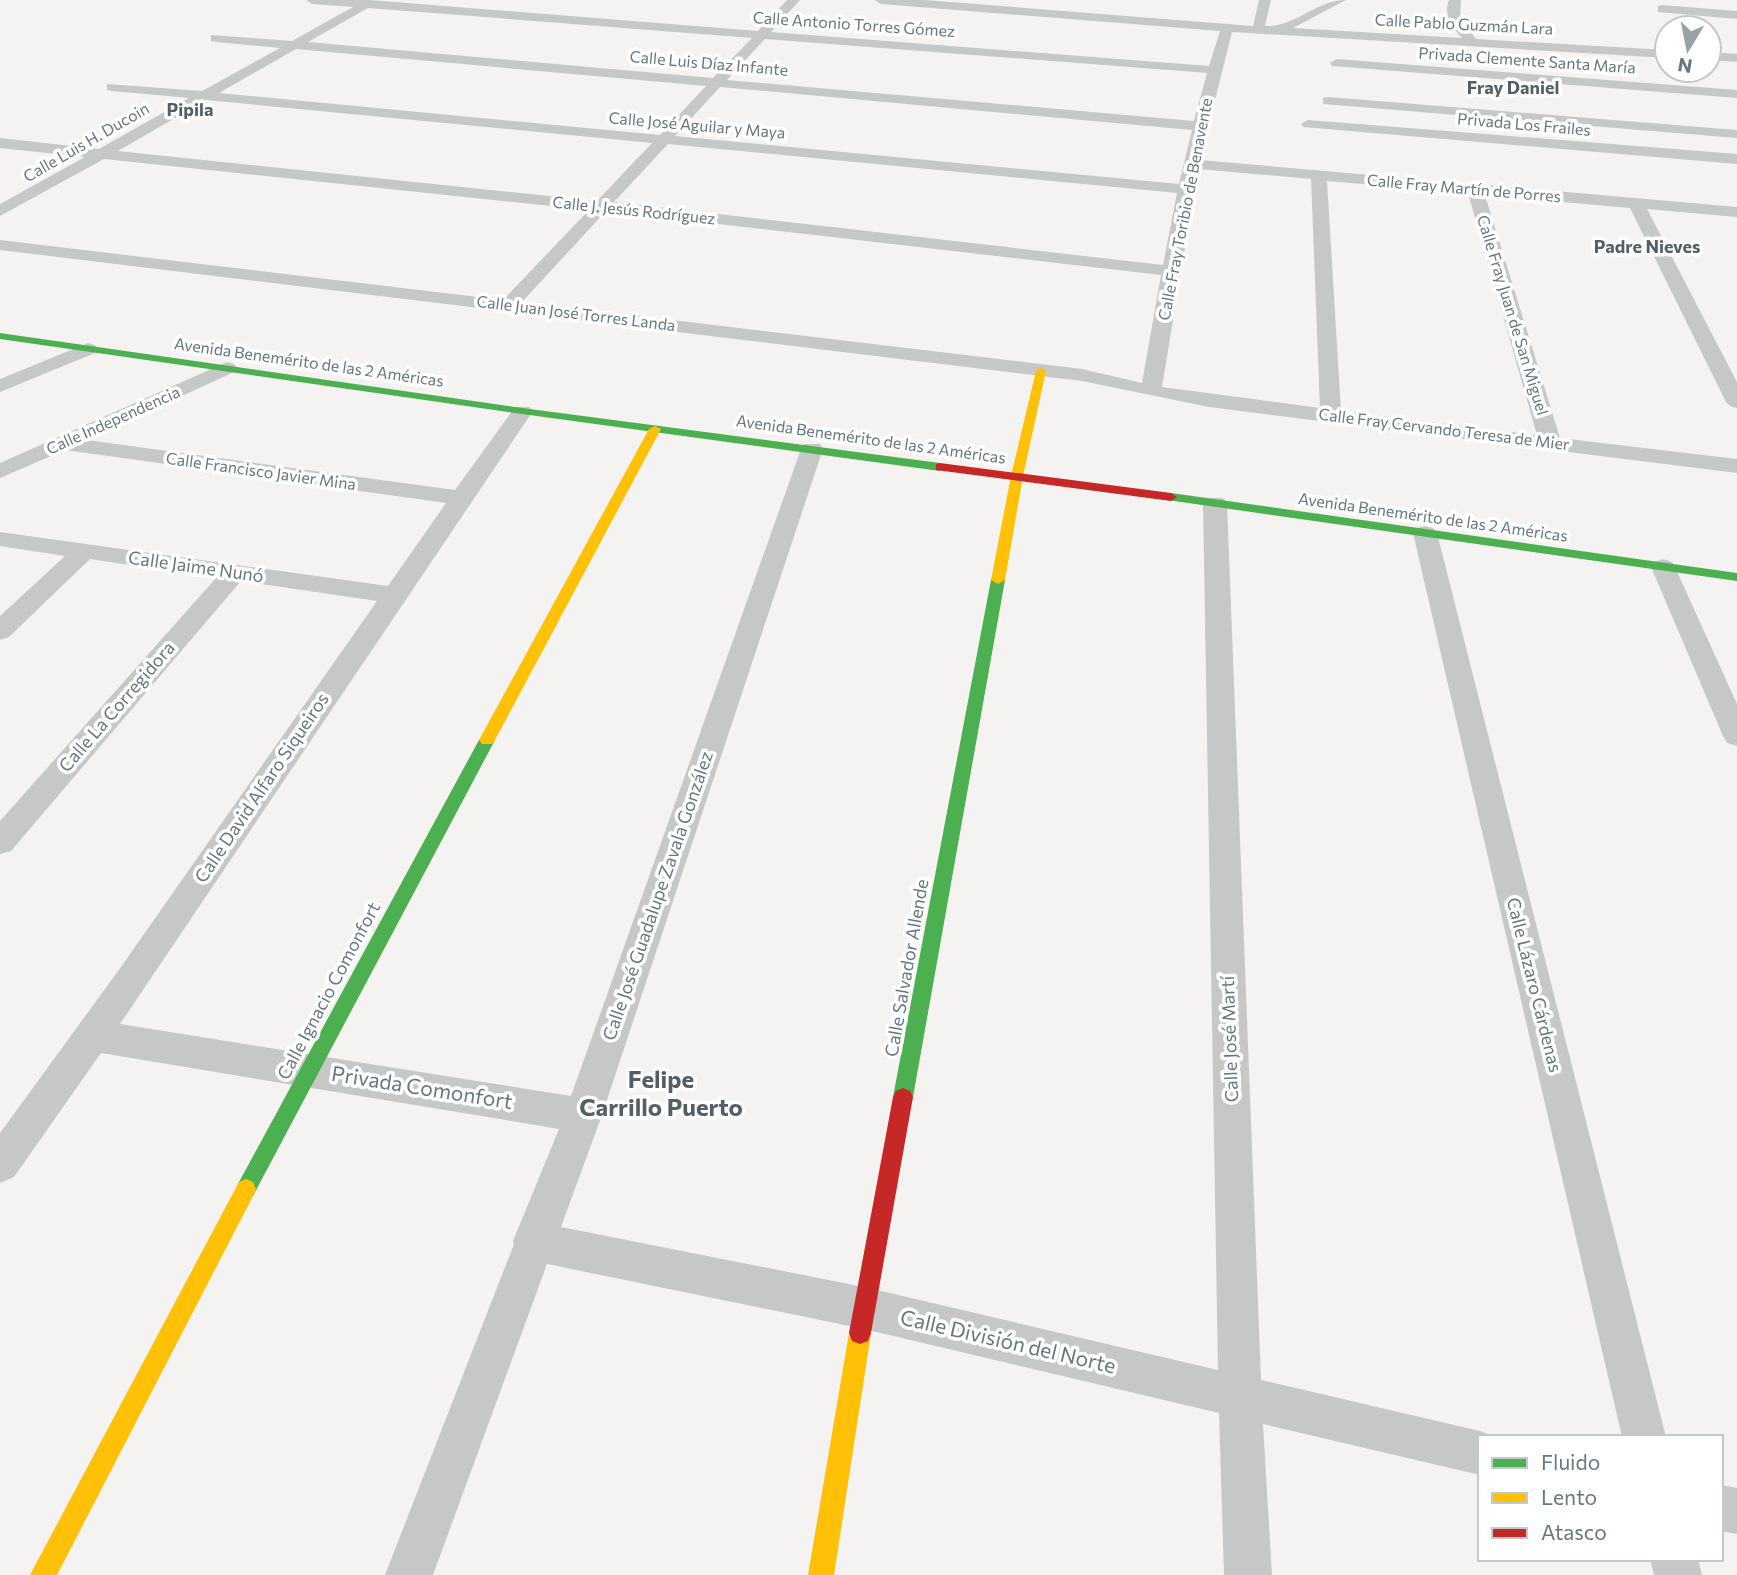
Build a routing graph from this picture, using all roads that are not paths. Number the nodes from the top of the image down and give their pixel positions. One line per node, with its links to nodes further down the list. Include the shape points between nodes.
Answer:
1 (312, 0): 8 (street, Calle Antonio Torres Gómez)
2 (794, 0): 14 (street)
3 (881, 0): 4 (street)
4 (891, 0): 11 (street, via 908,8 1137,26)
5 (1265, 0): 12 (street)
6 (1340, 0): 13 (street)
7 (1455, 0): 16 (street, via 1452,15)
8 (370, 2): 14 (street, Calle Antonio Torres Gómez); 17 (street, Calle Luis H. Ducoin)
9 (1661, 9): 10 (street)
10 (1737, 15)
11 (1227, 28): 12 (street, Calle Pablo Guzmán Lara); 20 (street, Calle Fray Toribio de Benavente)
12 (1258, 30): 13 (street, Calle Pablo Guzmán Lara)
13 (1278, 31): 16 (street, Calle Pablo Guzmán Lara)
14 (762, 35): 20 (street, Calle Antonio Torres Gómez); 21 (street)
15 (216, 38): 17 (street, Calle Luis Díaz Infante)
16 (1471, 41): 18 (street, Calle Pablo Guzmán Lara)
17 (292, 45): 21 (street, Calle Luis Díaz Infante); 24 (street, Calle Luis H. Ducoin)
18 (1653, 53)
19 (1337, 63): 26 (street, Privada Clemente Santa María)
20 (1214, 70): 29 (street, Calle Fray Toribio de Benavente)
21 (718, 81): 29 (street, Calle Luis Díaz Infante); 32 (street)
22 (112, 87): 24 (street, Calle José Aguilar y Maya)
23 (1737, 94): 26 (street, Privada Clemente Santa María)
24 (204, 95): 32 (street, Calle José Aguilar y Maya); 34 (street, Calle Luis H. Ducoin)
25 (1328, 101): 27 (street)
26 (1722, 103)
27 (1469, 111): 30 (street); 31 (street)
28 (1308, 124): 31 (street, Privada Los Frailes)
29 (1200, 125): 36 (street, Calle Fray Toribio de Benavente)
30 (1737, 134)
31 (1477, 138): 35 (street, Privada Los Frailes)
32 (667, 139): 39 (street, Calle José Aguilar y Maya); 41 (street)
33 (0, 143): 34 (street, Calle J. Jesús Rodríguez)
34 (98, 154): 41 (street, Calle J. Jesús Rodríguez); 42 (street, Calle Luis H. Ducoin)
35 (1737, 159)
36 (1192, 164): 37 (street, Calle Fray Martín de Porres); 39 (street, Calle Fray Toribio de Benavente)
37 (1319, 175): 38 (street, Calle Fray Martín de Porres); 55 (street)
38 (1475, 189): 40 (street, Calle Fray Martín de Porres); 57 (street, Calle Fray Juan de San Miguel)
39 (1186, 190): 45 (street, Calle Fray Toribio de Benavente)
40 (1636, 203): 43 (street, Calle Fray Martín de Porres); 53 (street)
41 (602, 206): 45 (street, Calle J. Jesús Rodríguez); 46 (street)
42 (0, 211)
43 (1737, 212)
44 (0, 244): 46 (street, Calle Juan José Torres Landa)
45 (1170, 271): 52 (street, Calle Fray Toribio de Benavente)
46 (509, 305): 50 (street, Calle Juan José Torres Landa)
47 (0, 336): 48 (street, Avenida Benemérito de las 2 Américas)
48 (88, 349): 49 (street, Avenida Benemérito de las 2 Américas); 51 (street)
49 (227, 368): 54 (street, Avenida Benemérito de las 2 Américas); 58 (street, Calle Independencia)
50 (1041, 371): 52 (street, Calle Juan José Torres Landa, via 1103,378); 62 (street, Calle Salvador Allende)
51 (0, 386)
52 (1151, 391): 55 (street, Calle Fray Cervando Teresa de Mier)
53 (1737, 402)
54 (522, 411): 56 (street, Avenida Benemérito de las 2 Américas); 63 (street, Calle David Alfaro Siqueiros)
55 (1331, 415): 57 (street, Calle Fray Cervando Teresa de Mier)
56 (655, 429): 59 (street, Avenida Benemérito de las 2 Américas); 76 (street, Calle Ignacio Comonfort)
57 (1550, 442): 60 (street, Calle Fray Cervando Teresa de Mier)
58 (63, 443): 61 (street, Calle Independencia); 63 (street, Calle Francisco Javier Mina)
59 (812, 449): 62 (street, Avenida Benemérito de las 2 Américas); 77 (street, Calle José Guadalupe Zavala González)
60 (1737, 466)
61 (0, 471)
62 (1017, 476): 64 (street, Avenida Benemérito de las 2 Américas); 80 (street, Calle Salvador Allende)
63 (460, 498): 71 (street, Calle David Alfaro Siqueiros)
64 (1215, 503): 65 (street, Avenida Benemérito de las 2 Américas); 81 (street, Calle José Martí)
65 (1425, 533): 68 (street, Avenida Benemérito de las 2 Américas); 82 (street, Calle Lázaro Cárdenas)
66 (0, 538): 67 (street, Calle Jaime Nunó)
67 (85, 551): 69 (street, Calle Jaime Nunó); 72 (street)
68 (1663, 567): 70 (street, Avenida Benemérito de las 2 Américas); 73 (street)
69 (235, 572): 71 (street, Calle Jaime Nunó); 74 (street, Calle La Corregidora)
70 (1737, 577)
71 (392, 595): 75 (street, Calle David Alfaro Siqueiros)
72 (0, 631)
73 (1737, 736)
74 (0, 842)
75 (94, 1036): 76 (street, Privada Comonfort); 78 (street, Calle David Alfaro Siqueiros)
76 (309, 1069): 77 (street, Privada Comonfort); 84 (street, Calle Ignacio Comonfort)
77 (583, 1115): 79 (street, Calle José Guadalupe Zavala González)
78 (0, 1164)
79 (533, 1241): 80 (street, Calle División del Norte); 85 (street, Calle José Guadalupe Zavala González)
80 (864, 1308): 81 (street, Calle División del Norte); 86 (street, Calle Salvador Allende)
81 (1240, 1398): 83 (street, Calle División del Norte); 87 (street, Calle José Martí)
82 (1644, 1435)
83 (1478, 1453)
84 (43, 1575)
85 (409, 1575)
86 (821, 1575)
87 (1248, 1575)

